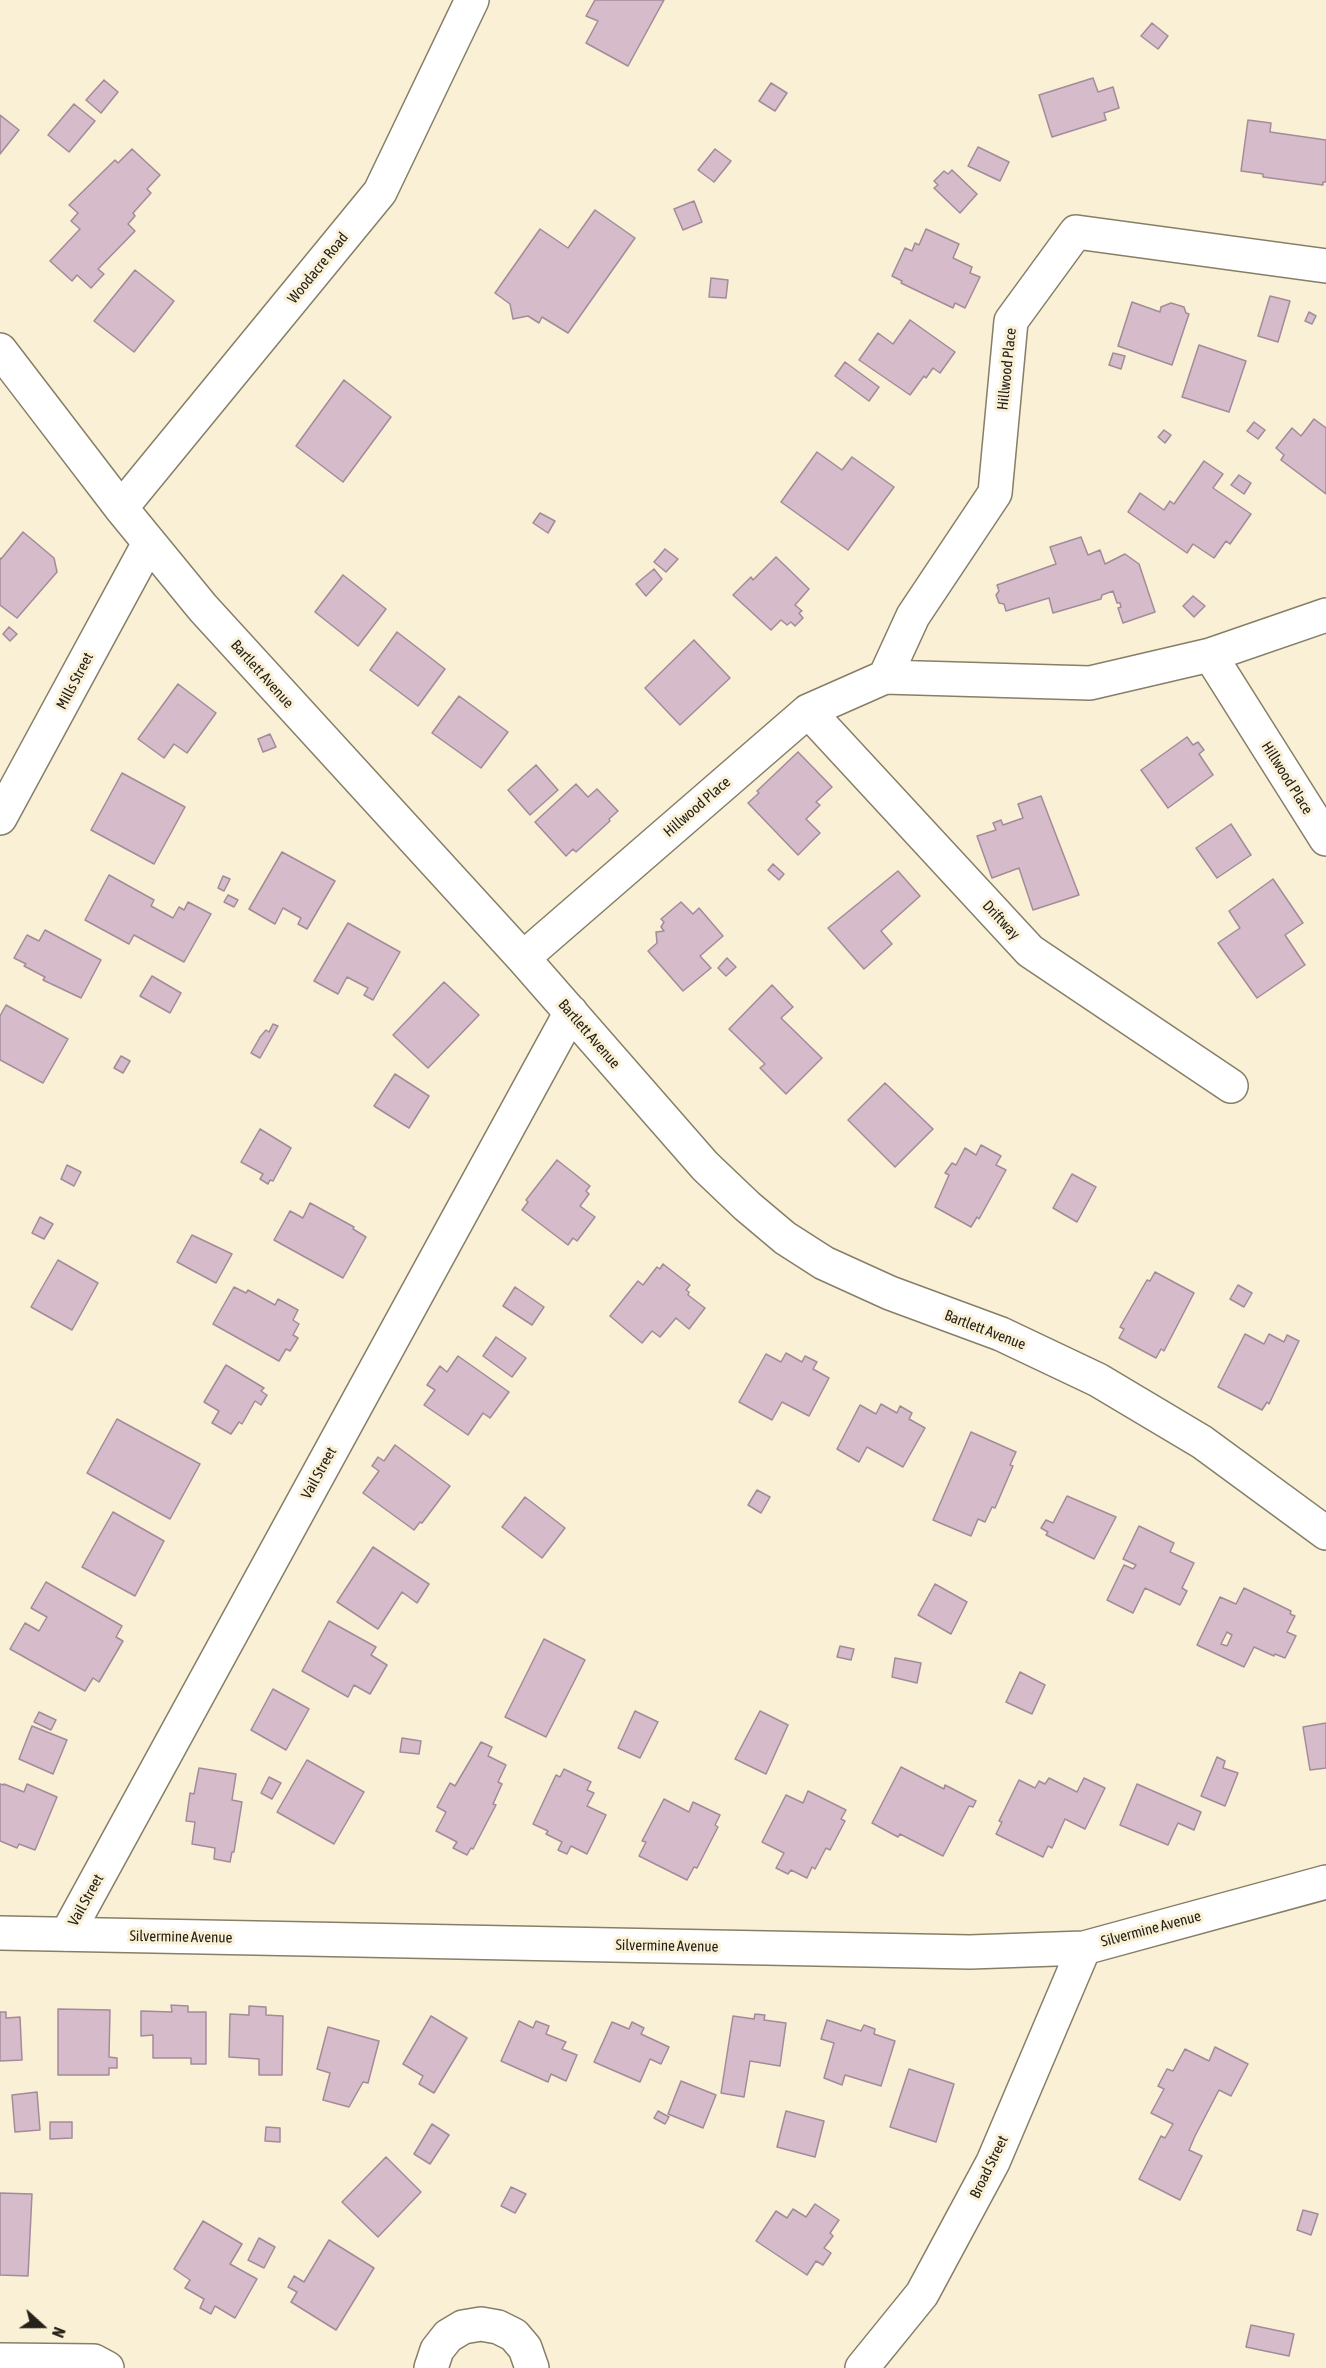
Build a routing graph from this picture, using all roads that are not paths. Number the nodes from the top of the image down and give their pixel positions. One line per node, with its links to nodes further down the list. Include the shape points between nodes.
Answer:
1 (472, 0): 4 (street, Woodacre Road, via 380,192)
2 (1326, 266): 8 (street, Hillwood Place, via 1076,232 1011,321 994,493 914,616)
3 (0, 350): 4 (street, Bartlett Avenue)
4 (121, 508): 5 (street, Bartlett Avenue)
5 (149, 543): 10 (street, Mills Street); 12 (street, Bartlett Avenue, via 216,623)
6 (1326, 615): 7 (street, Hillwood Place)
7 (1210, 656): 8 (street, Hillwood Place, via 1090,683); 11 (street, Hillwood Place)
8 (885, 677): 9 (street, Hillwood Place)
9 (808, 711): 12 (street, Hillwood Place); 14 (street, Driftway, via 1030,951)
10 (0, 819)
11 (1326, 839)
12 (523, 958): 13 (street, Bartlett Avenue)
13 (571, 1012): 15 (street, Bartlett Avenue, via 705,1166 785,1238 858,1279 1001,1335 1098,1380 1202,1442); 18 (street, Vail Street)
14 (1231, 1086)
15 (1326, 1533)
16 (1326, 1882): 19 (street, Silvermine Avenue)
17 (0, 1933): 18 (street, Silvermine Avenue)
18 (67, 1934): 19 (street, Silvermine Avenue, via 970,1952)
19 (1084, 1948): 24 (street, Broad Street, via 988,2172 922,2294)
20 (0, 2360): 21 (street, via 94,2361)
21 (107, 2368)
22 (431, 2368): 23 (street, via 436,2350 448,2336 463,2327 481,2324 498,2326 514,2335 525,2348)
23 (532, 2368)
24 (861, 2368)

